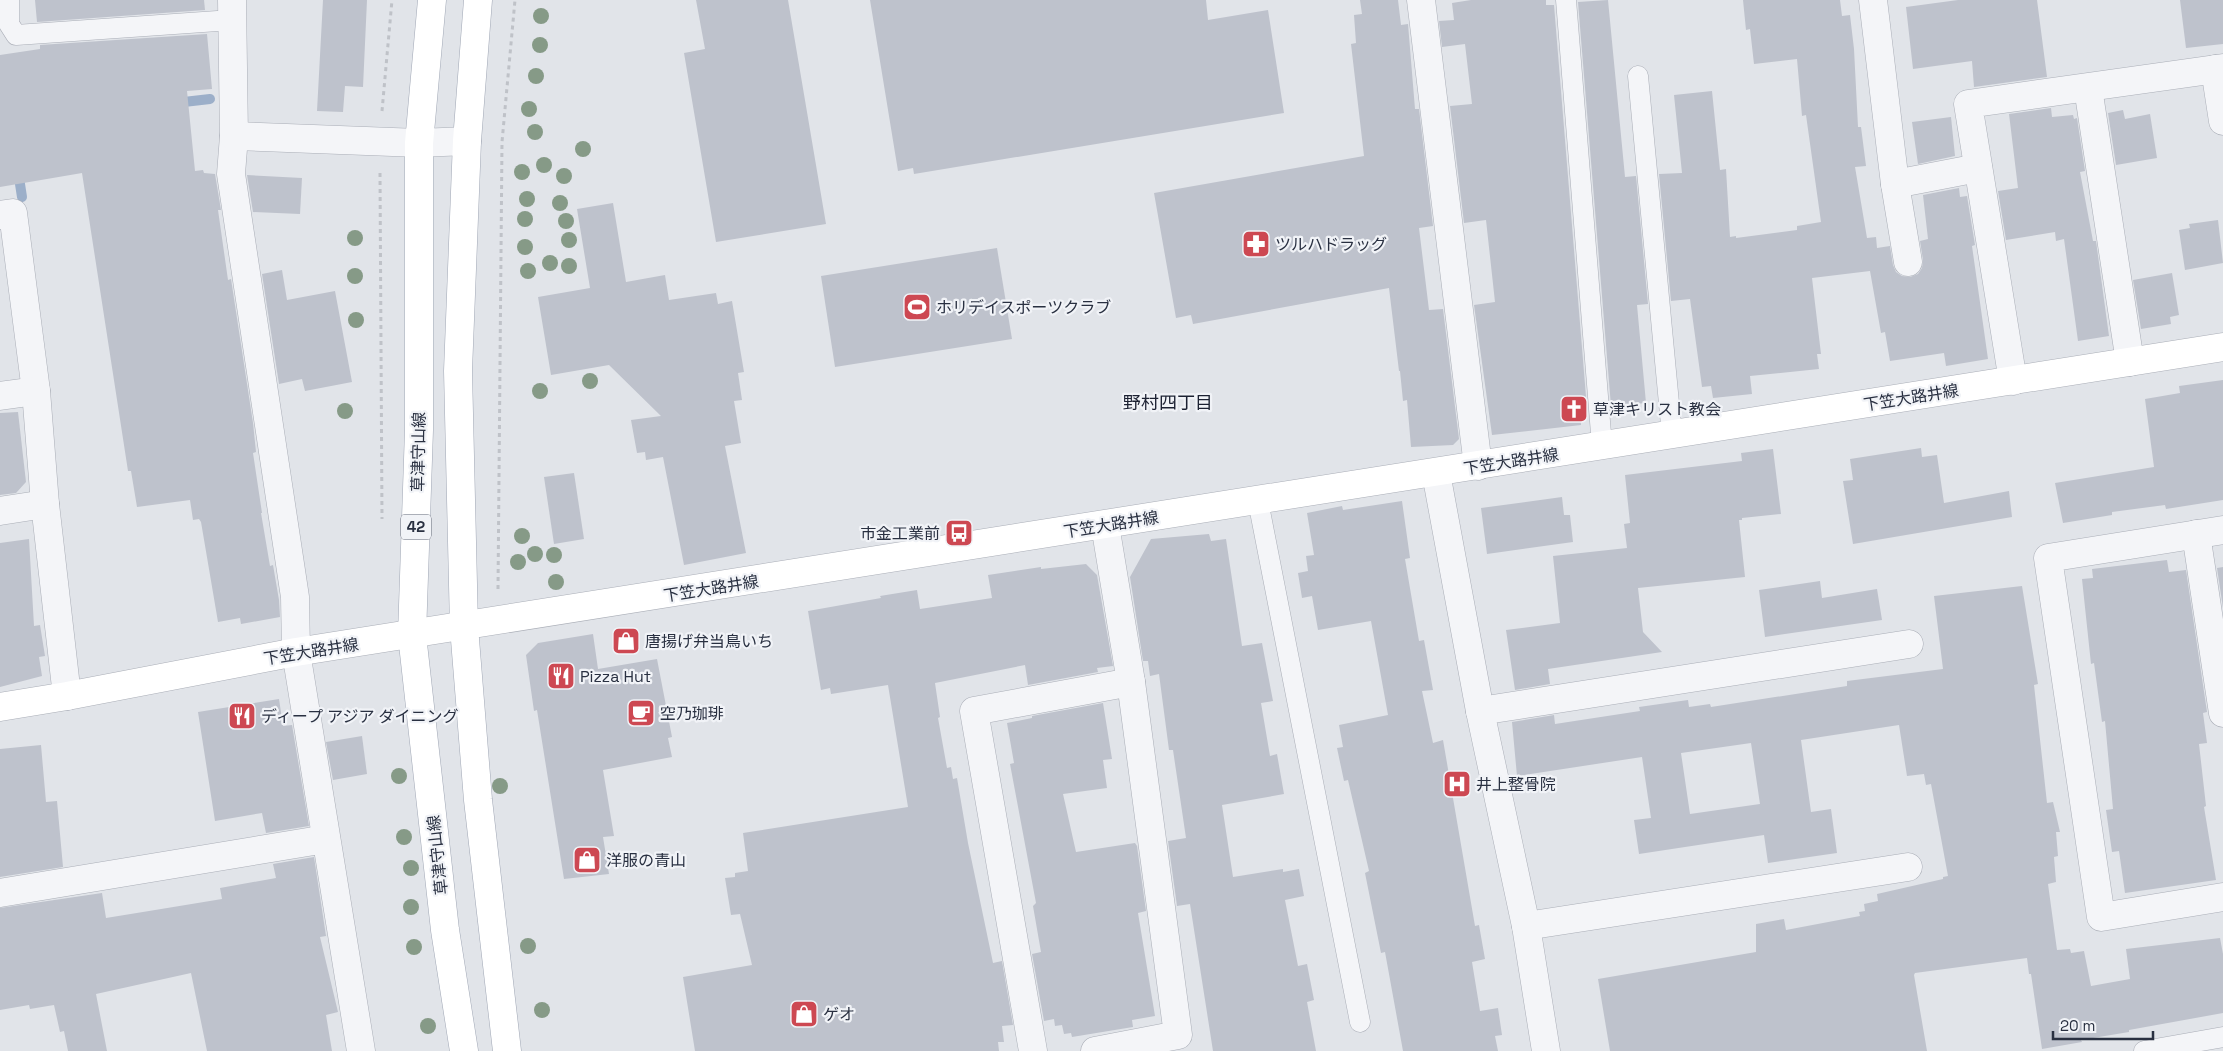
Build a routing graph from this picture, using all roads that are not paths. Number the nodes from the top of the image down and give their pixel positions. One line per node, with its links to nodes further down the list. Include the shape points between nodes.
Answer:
1 (9, 0): 7 (lane, via 9,24 16,35)
2 (432, 0): 14 (main road, 草津守山線 / 42)
3 (478, 0): 13 (main road)
4 (1421, 0): 26 (street)
5 (1566, 0): 25 (lane)
6 (1873, 0): 16 (street)
7 (232, 10): 12 (street)
8 (2219, 68): 10 (street); 11 (street)
9 (1638, 76): 24 (lane)
10 (2088, 88): 15 (street, via 1968,104); 20 (street)
11 (2223, 122)
12 (234, 136): 14 (street); 37 (street, via 231,174 295,597)
13 (467, 141): 14 (street); 34 (main road, via 458,372)
14 (419, 143): 35 (main road, 草津守山線 / 42, via 419,430)
15 (1978, 168): 16 (street); 21 (street)
16 (1894, 184): 18 (street)
17 (0, 215): 22 (street, via 13,213)
18 (1908, 262)
19 (2223, 347): 20 (main road, 下笠大路井線)
20 (2130, 362): 21 (main road, 下笠大路井線)
21 (2013, 381): 24 (main road, 下笠大路井線)
22 (36, 391): 23 (street); 29 (street)
23 (0, 396)
24 (1672, 435): 25 (main road, 下笠大路井線)
25 (1602, 446): 26 (main road, 下笠大路井線)
26 (1478, 466): 27 (main road, 下笠大路井線)
27 (1436, 473): 28 (main road, 下笠大路井線); 41 (street)
28 (1258, 501): 31 (main road, 下笠大路井線); 48 (lane)
29 (44, 504): 30 (street); 39 (street)
30 (0, 511)
31 (1105, 525): 34 (main road, 下笠大路井線); 38 (street)
32 (2223, 530): 33 (street)
33 (2196, 534): 42 (street); 46 (street, via 2048,558 2101,917)
34 (464, 627): 35 (main road, 下笠大路井線); 52 (main road, via 478,800)
35 (412, 635): 37 (main road, 下笠大路井線); 51 (main road, 草津守山線 / 42, via 445,930)
36 (1909, 644): 41 (street)
37 (296, 652): 39 (main road, 下笠大路井線); 43 (street)
38 (1131, 682): 53 (street, via 974,712); 54 (street, via 1178,1035)
39 (68, 696): 40 (main road, 下笠大路井線)
40 (0, 707)
41 (1480, 712): 47 (street)
42 (2223, 713)
43 (326, 839): 45 (street); 50 (street)
44 (1908, 867): 47 (street)
45 (0, 893)
46 (2223, 897)
47 (1526, 926): 55 (street)
48 (1360, 1022)
49 (2223, 1037): 56 (lane)
50 (362, 1051)
51 (464, 1051)
52 (507, 1051)
53 (1033, 1051)
54 (1095, 1051)
55 (1546, 1051)
56 (2144, 1051)

